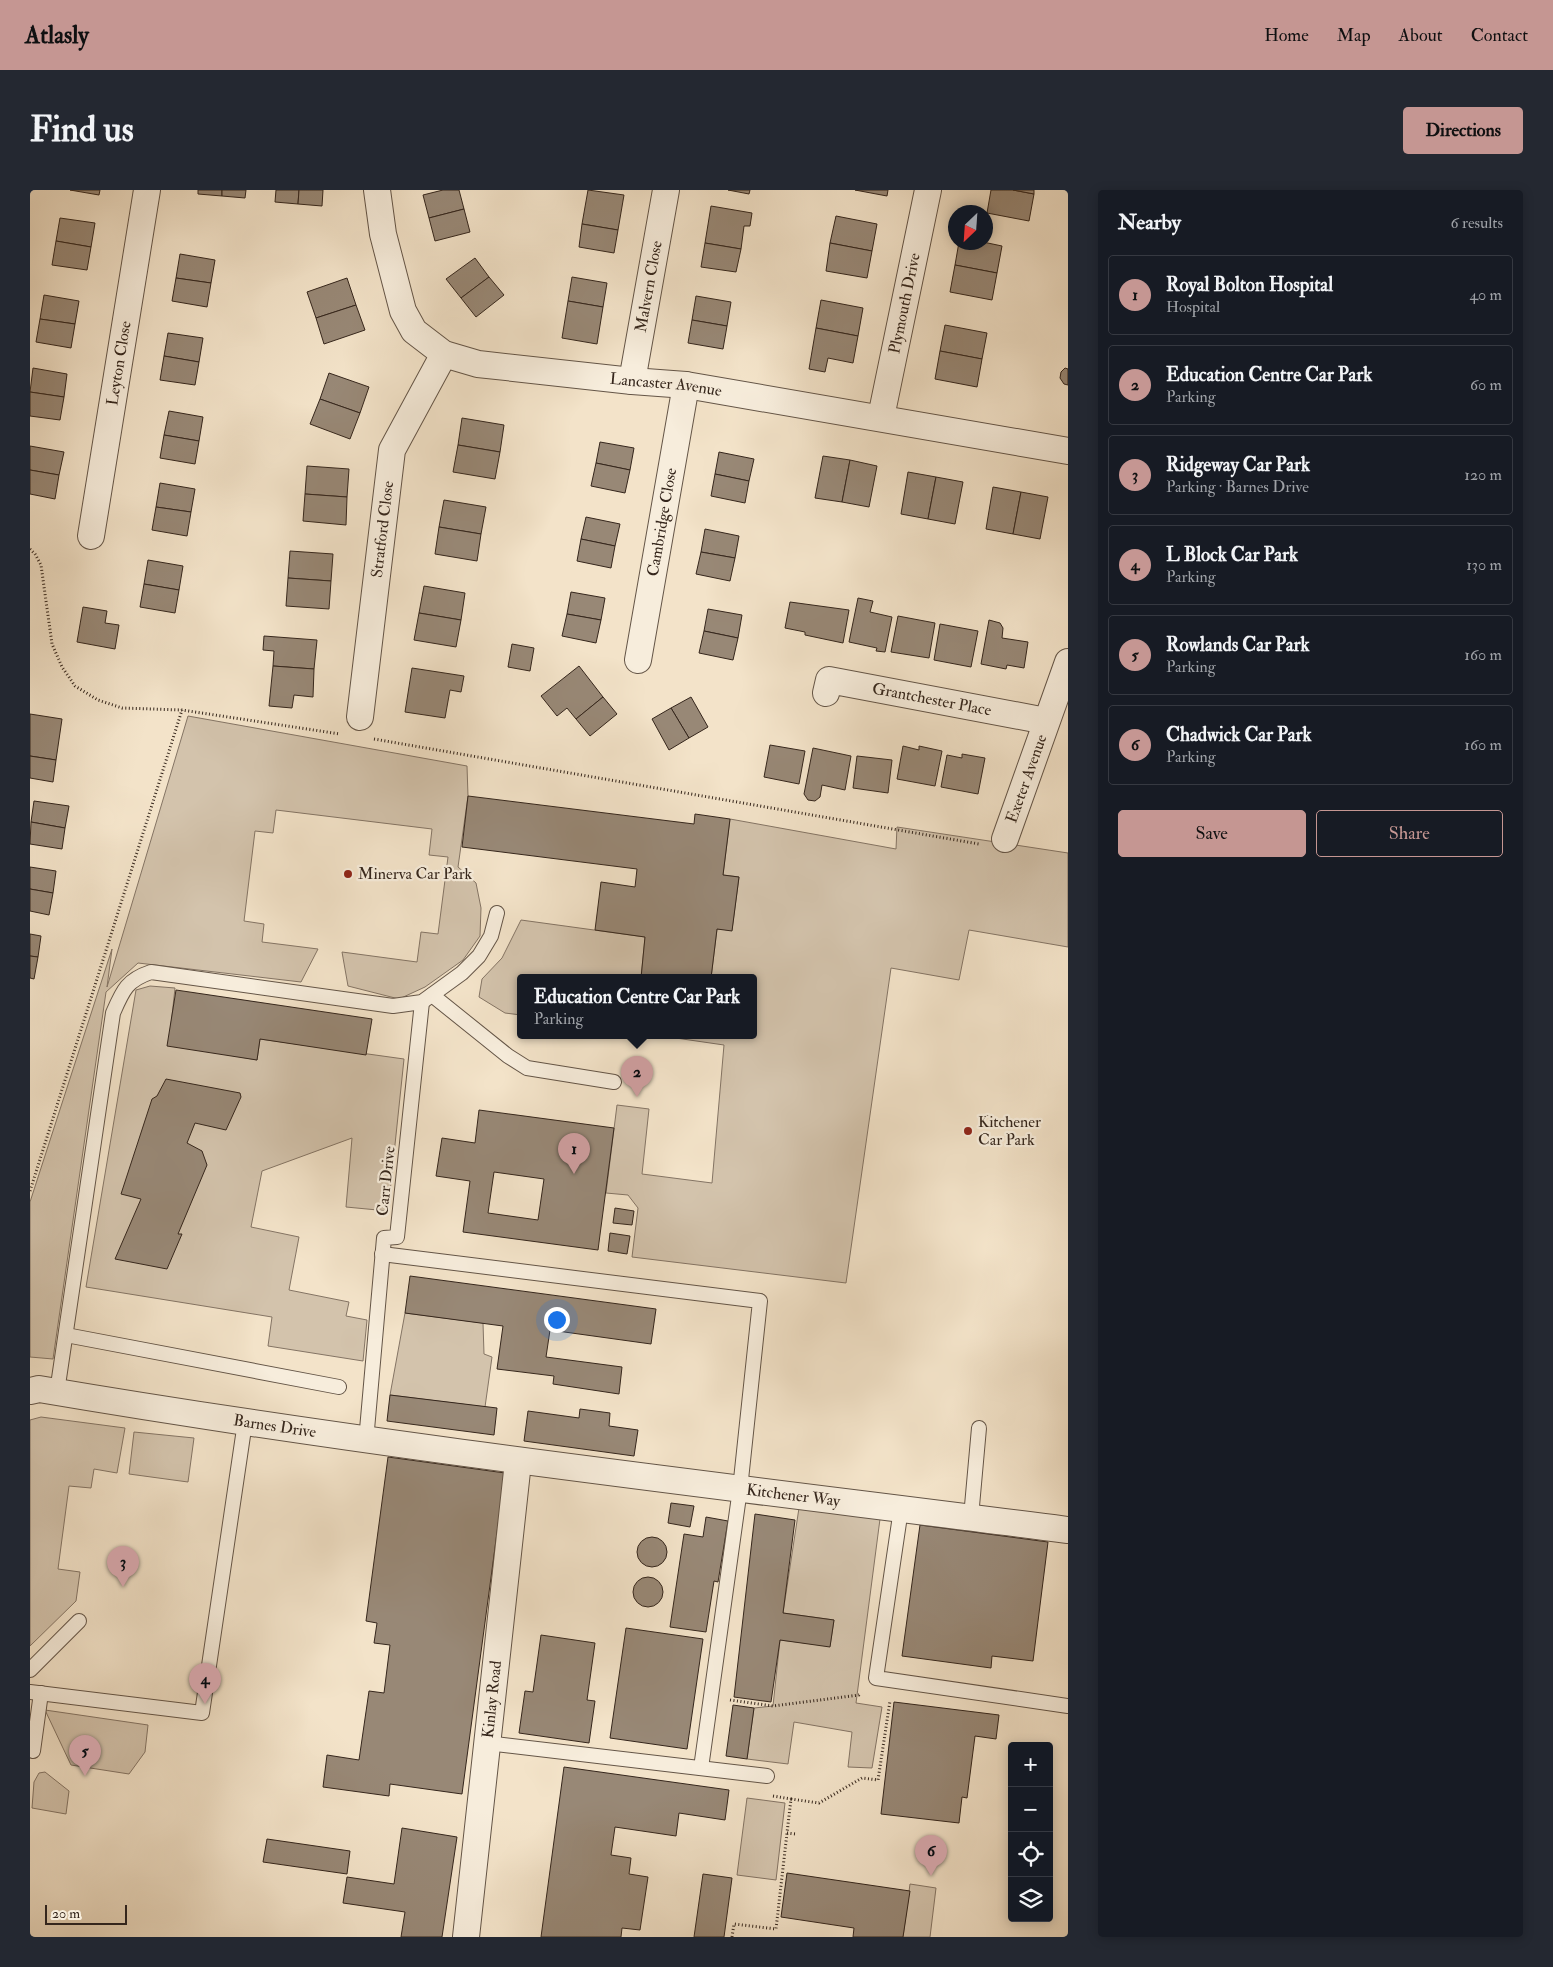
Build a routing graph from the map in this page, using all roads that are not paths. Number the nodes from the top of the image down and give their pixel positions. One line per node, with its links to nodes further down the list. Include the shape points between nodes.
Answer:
1 (147, 190): 10 (street, Leyton Close)
2 (377, 190): 5 (street, Lancaster Avenue, via 383,234 403,311 414,331)
3 (666, 190): 6 (street, Malvern Close)
4 (928, 190): 8 (street, Plymouth Drive)
5 (444, 354): 6 (street, Lancaster Avenue, via 478,364); 15 (street, Stratford Close, via 392,450)
6 (632, 381): 7 (street, Lancaster Avenue)
7 (686, 385): 8 (street, Lancaster Avenue); 11 (street, Cambridge Close)
8 (881, 418): 9 (street, Lancaster Avenue)
9 (1068, 451)
10 (91, 536)
11 (638, 660)
12 (1068, 662): 14 (street, Exeter Avenue)
13 (826, 693): 14 (street, Grantchester Place, via 829,680)
14 (1046, 721): 16 (street, Exeter Avenue)
15 (358, 727)
16 (1006, 836)
17 (497, 913): 18 (lane, via 491,936 479,956 462,974)
18 (427, 999): 19 (lane, via 527,1068); 20 (lane, Carr Drive, via 397,1237 384,1238); 21 (lane, via 393,1006 152,972 135,978 122,992 113,1013)
19 (614, 1082)
20 (382, 1254): 27 (lane, Carr Drive); 29 (lane, via 760,1301)
21 (66, 1335): 22 (lane); 24 (lane)
22 (339, 1387)
23 (30, 1391): 24 (street, Barnes Drive)
24 (57, 1392): 25 (street, Barnes Drive)
25 (245, 1422): 27 (street, Barnes Drive); 35 (lane, via 202,1713)
26 (979, 1428): 31 (lane)
27 (366, 1441): 28 (street, Barnes Drive)
28 (518, 1462): 29 (street, Kitchener Way); 37 (street, Kinlay Road)
29 (740, 1489): 30 (street, Kitchener Way); 39 (lane)
30 (901, 1508): 31 (street, Kitchener Way); 36 (lane, via 876,1678)
31 (971, 1518): 32 (street, Kitchener Way)
32 (1068, 1530)
33 (79, 1621): 34 (lane)
34 (30, 1670)
35 (35, 1693): 38 (lane)
36 (1068, 1706)
37 (487, 1743): 39 (lane); 41 (street, Kinlay Road)
38 (33, 1751)
39 (701, 1768): 40 (lane)
40 (767, 1776)
41 (466, 1937)

